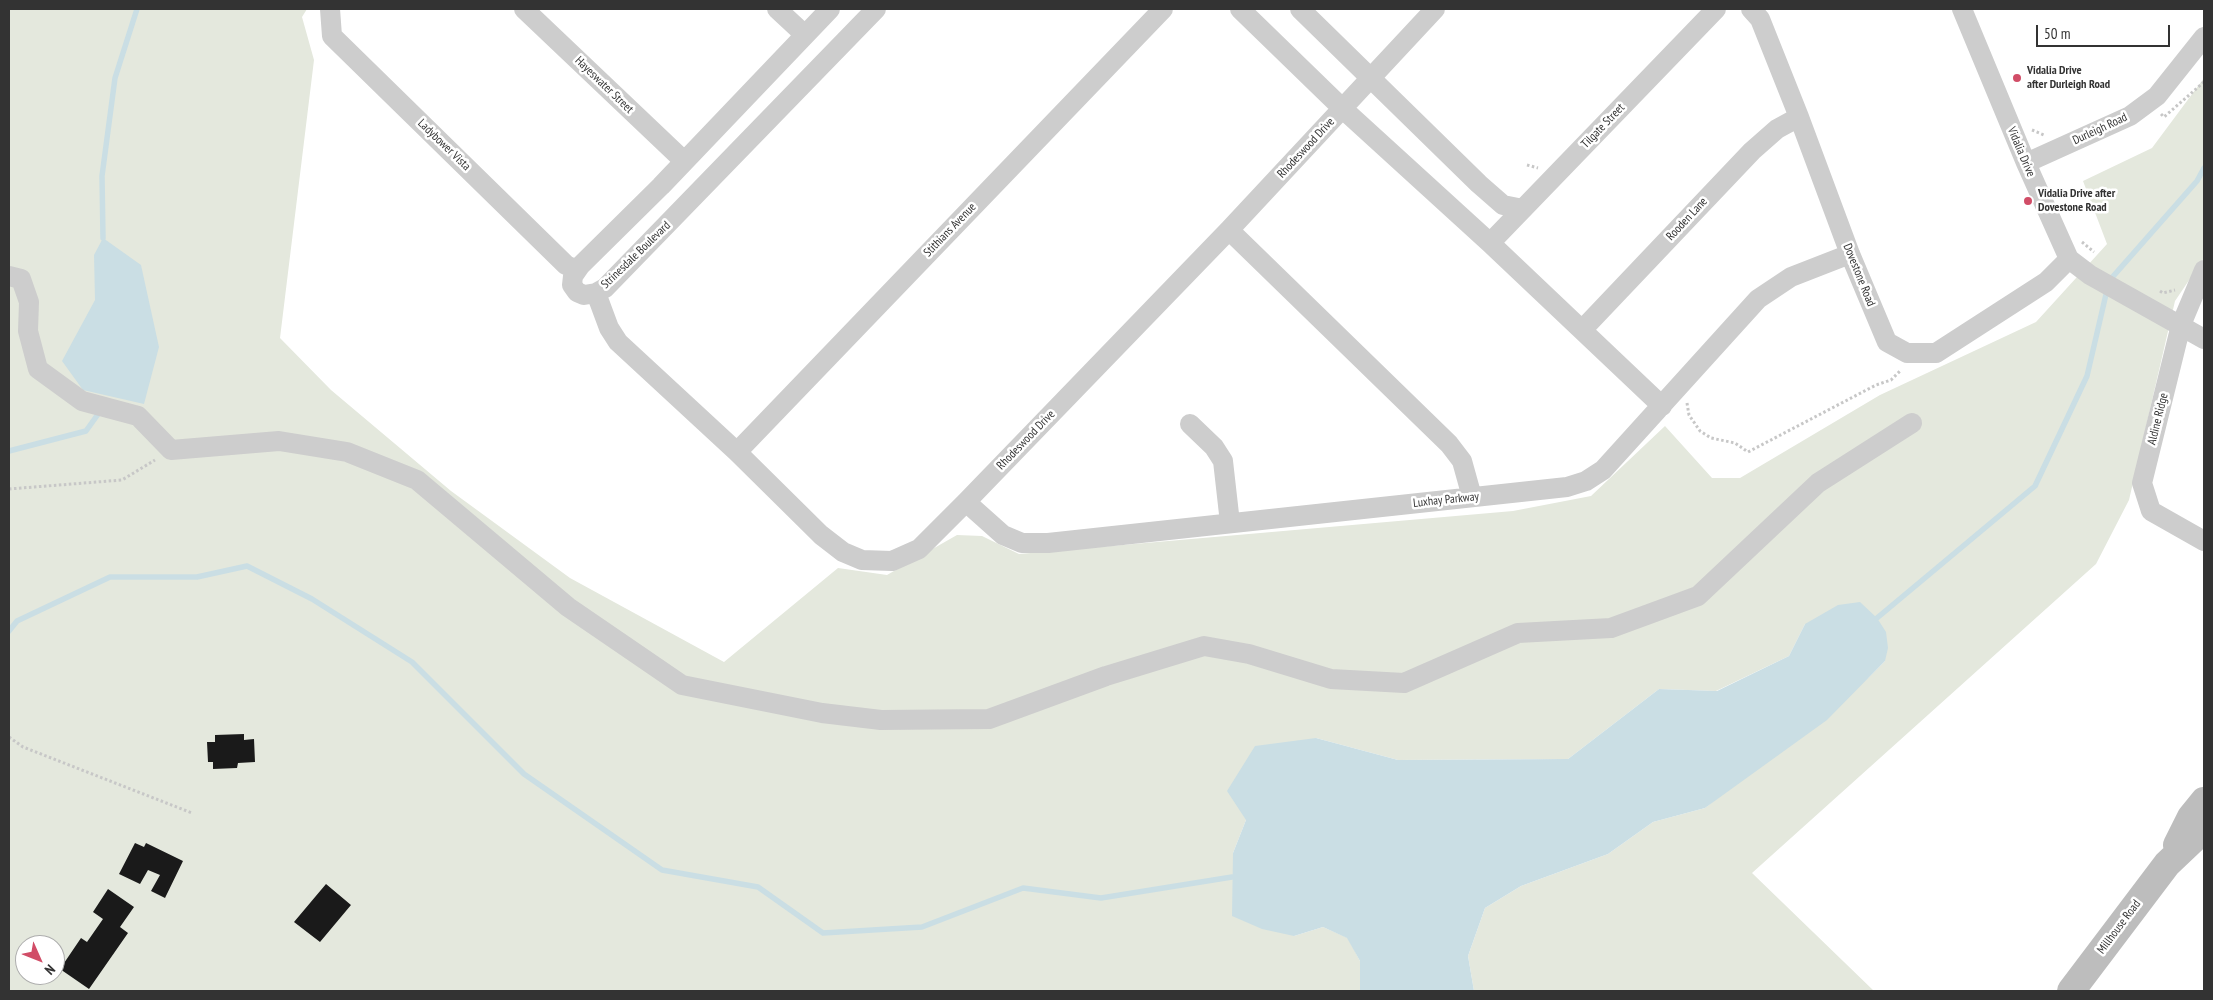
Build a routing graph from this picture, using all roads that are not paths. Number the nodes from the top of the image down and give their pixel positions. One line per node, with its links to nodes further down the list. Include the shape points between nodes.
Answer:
1 (330, 9): 25 (street, Ladybower Vista, via 332,36 566,265)
2 (524, 9): 18 (street, Hayeswater Street)
3 (777, 9): 13 (street)
4 (830, 9): 13 (street)
5 (876, 9): 28 (street, Strinesdale Boulevard, via 664,229 605,288)
6 (1163, 9): 35 (street, Stithians Avenue)
7 (1240, 9): 16 (street)
8 (1300, 9): 15 (street)
9 (1435, 9): 15 (street, Rhodeswood Drive)
10 (1716, 9): 20 (street, Tilgate Street)
11 (1751, 9): 17 (street, Dovestone Road, via 1760,19)
12 (1962, 9): 19 (street, Vidalia Drive)
13 (805, 35): 18 (street)
14 (2204, 37): 19 (street, Durleigh Road, via 2157,96 2130,116)
15 (1370, 77): 16 (street, Rhodeswood Drive); 20 (street, via 1503,205)
16 (1343, 109): 21 (street, Rhodeswood Drive); 22 (street)
17 (1799, 117): 23 (street, Dovestone Road); 30 (street, Rooden Lane, via 1777,128 1752,151)
18 (684, 161): 25 (street)
19 (2026, 163): 24 (street, Vidalia Drive)
20 (1523, 209): 22 (street, Tilgate Street)
21 (1229, 230): 36 (street, via 1449,444 1462,461); 37 (street, Rhodeswood Drive)
22 (1490, 243): 30 (street)
23 (1850, 254): 24 (street, Dovestone Road, via 1887,342 1907,353 1936,353 2046,282); 32 (street, Luxhay Parkway, via 1791,277 1758,299)
24 (2069, 259): 29 (street, Vidalia Drive, via 2090,275)
25 (577, 270): 28 (street, Strinesdale Boulevard, via 572,284 577,292 584,295)
26 (2204, 270): 29 (street, Aldine Ridge)
27 (9, 276): 33 (street, via 21,279 29,302 28,331 38,369 82,401 138,416 171,450 279,441 347,452 417,480 568,607 682,685 822,713 882,720 989,719 1106,676 1204,646 1250,654 1332,679 1404,683 1518,634 1612,628 1698,596 1818,483)
28 (596, 293): 35 (street, Rhodeswood Drive, via 618,342)
29 (2180, 325): 31 (street, Vidalia Drive); 39 (street, Aldine Ridge, via 2142,483 2151,511)
30 (1582, 330): 32 (street)
31 (2204, 339)
32 (1662, 406): 36 (street, Luxhay Parkway, via 1603,470 1586,481 1567,487)
33 (1912, 423)
34 (1190, 424): 38 (street, via 1214,447 1223,461)
35 (737, 452): 37 (street, Rhodeswood Drive, via 821,535 843,552 862,560 892,561 919,549)
36 (1472, 497): 38 (street, Luxhay Parkway)
37 (966, 502): 38 (street, Luxhay Parkway, via 1004,535 1022,543)
38 (1230, 523)
39 (2204, 540)
40 (2204, 801): 42 (main road, Millhouse Road, via 2191,817)
41 (2204, 829): 42 (main road, Millhouse Road)
42 (2167, 864): 43 (main road, Millhouse Road)
43 (2071, 991)

